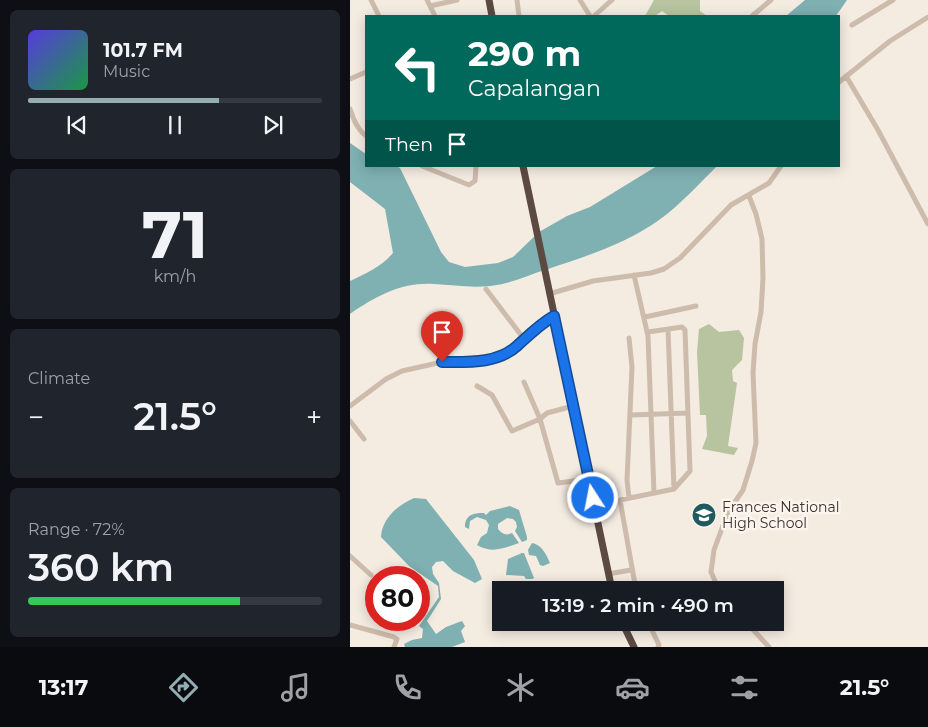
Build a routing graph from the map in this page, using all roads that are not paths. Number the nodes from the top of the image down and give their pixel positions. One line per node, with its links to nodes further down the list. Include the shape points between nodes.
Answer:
1 (371, 0): 11 (street)
2 (427, 0): 10 (street)
3 (457, 0): 10 (street)
4 (489, 0): 13 (highway)
5 (517, 0): 14 (street)
6 (580, 0): 15 (street)
7 (612, 0): 16 (street)
8 (771, 0): 17 (street)
9 (893, 0): 19 (street)
10 (430, 6): 12 (street)
11 (378, 15)
12 (434, 15)
13 (492, 15)
14 (520, 15)
15 (589, 15)
16 (595, 15)
17 (753, 15)
18 (928, 17): 21 (street, via 890,41)
19 (852, 24)
20 (365, 72): 22 (street)
21 (846, 76): 23 (street); 31 (street)
22 (350, 79)
23 (840, 81)
24 (350, 109): 25 (street)
25 (365, 135)
26 (424, 167): 27 (street, via 469,185 475,181)
27 (476, 167)
28 (780, 167): 30 (street, via 769,183)
29 (525, 168): 34 (highway)
30 (749, 196): 32 (street, via 730,205 680,258 664,269); 63 (street, via 762,239 761,312 754,363 756,443 743,490 728,512 714,550 711,572)
31 (928, 224)
32 (634, 275): 34 (street, via 600,280); 37 (street)
33 (486, 289): 40 (street)
34 (549, 294): 36 (highway)
35 (696, 306): 37 (street)
36 (554, 316): 40 (street); 45 (highway)
37 (644, 317): 39 (street)
38 (668, 329): 39 (street); 46 (street, via 682,327 684,330); 48 (street)
39 (648, 332): 47 (street)
40 (524, 338): 44 (street, via 501,356 484,361 442,362 402,371)
41 (628, 338): 49 (street, via 632,367)
42 (524, 382): 50 (street)
43 (477, 386): 50 (street, via 492,395 512,432)
44 (350, 406)
45 (573, 406): 50 (street, via 547,413); 53 (highway)
46 (688, 413): 48 (street); 54 (street, via 690,471)
47 (651, 414): 48 (street); 49 (street); 55 (street)
48 (671, 414): 54 (street)
49 (631, 415): 56 (street)
50 (540, 419): 53 (street, via 558,483)
51 (350, 421): 52 (street)
52 (364, 439)
53 (589, 479): 60 (highway)
54 (674, 489): 55 (street)
55 (654, 493): 56 (street)
56 (629, 498): 59 (street, via 620,500)
57 (350, 556): 58 (street)
58 (365, 570)
59 (631, 570): 60 (street); 62 (street)
60 (608, 574): 61 (highway)
61 (610, 581)
62 (634, 581)
63 (715, 581)
64 (350, 625): 68 (street, via 394,636 397,639)
65 (626, 631): 69 (highway)
66 (652, 631): 70 (street)
67 (754, 631): 71 (street)
68 (394, 647)
69 (634, 647)
70 (658, 647)
71 (769, 647)

